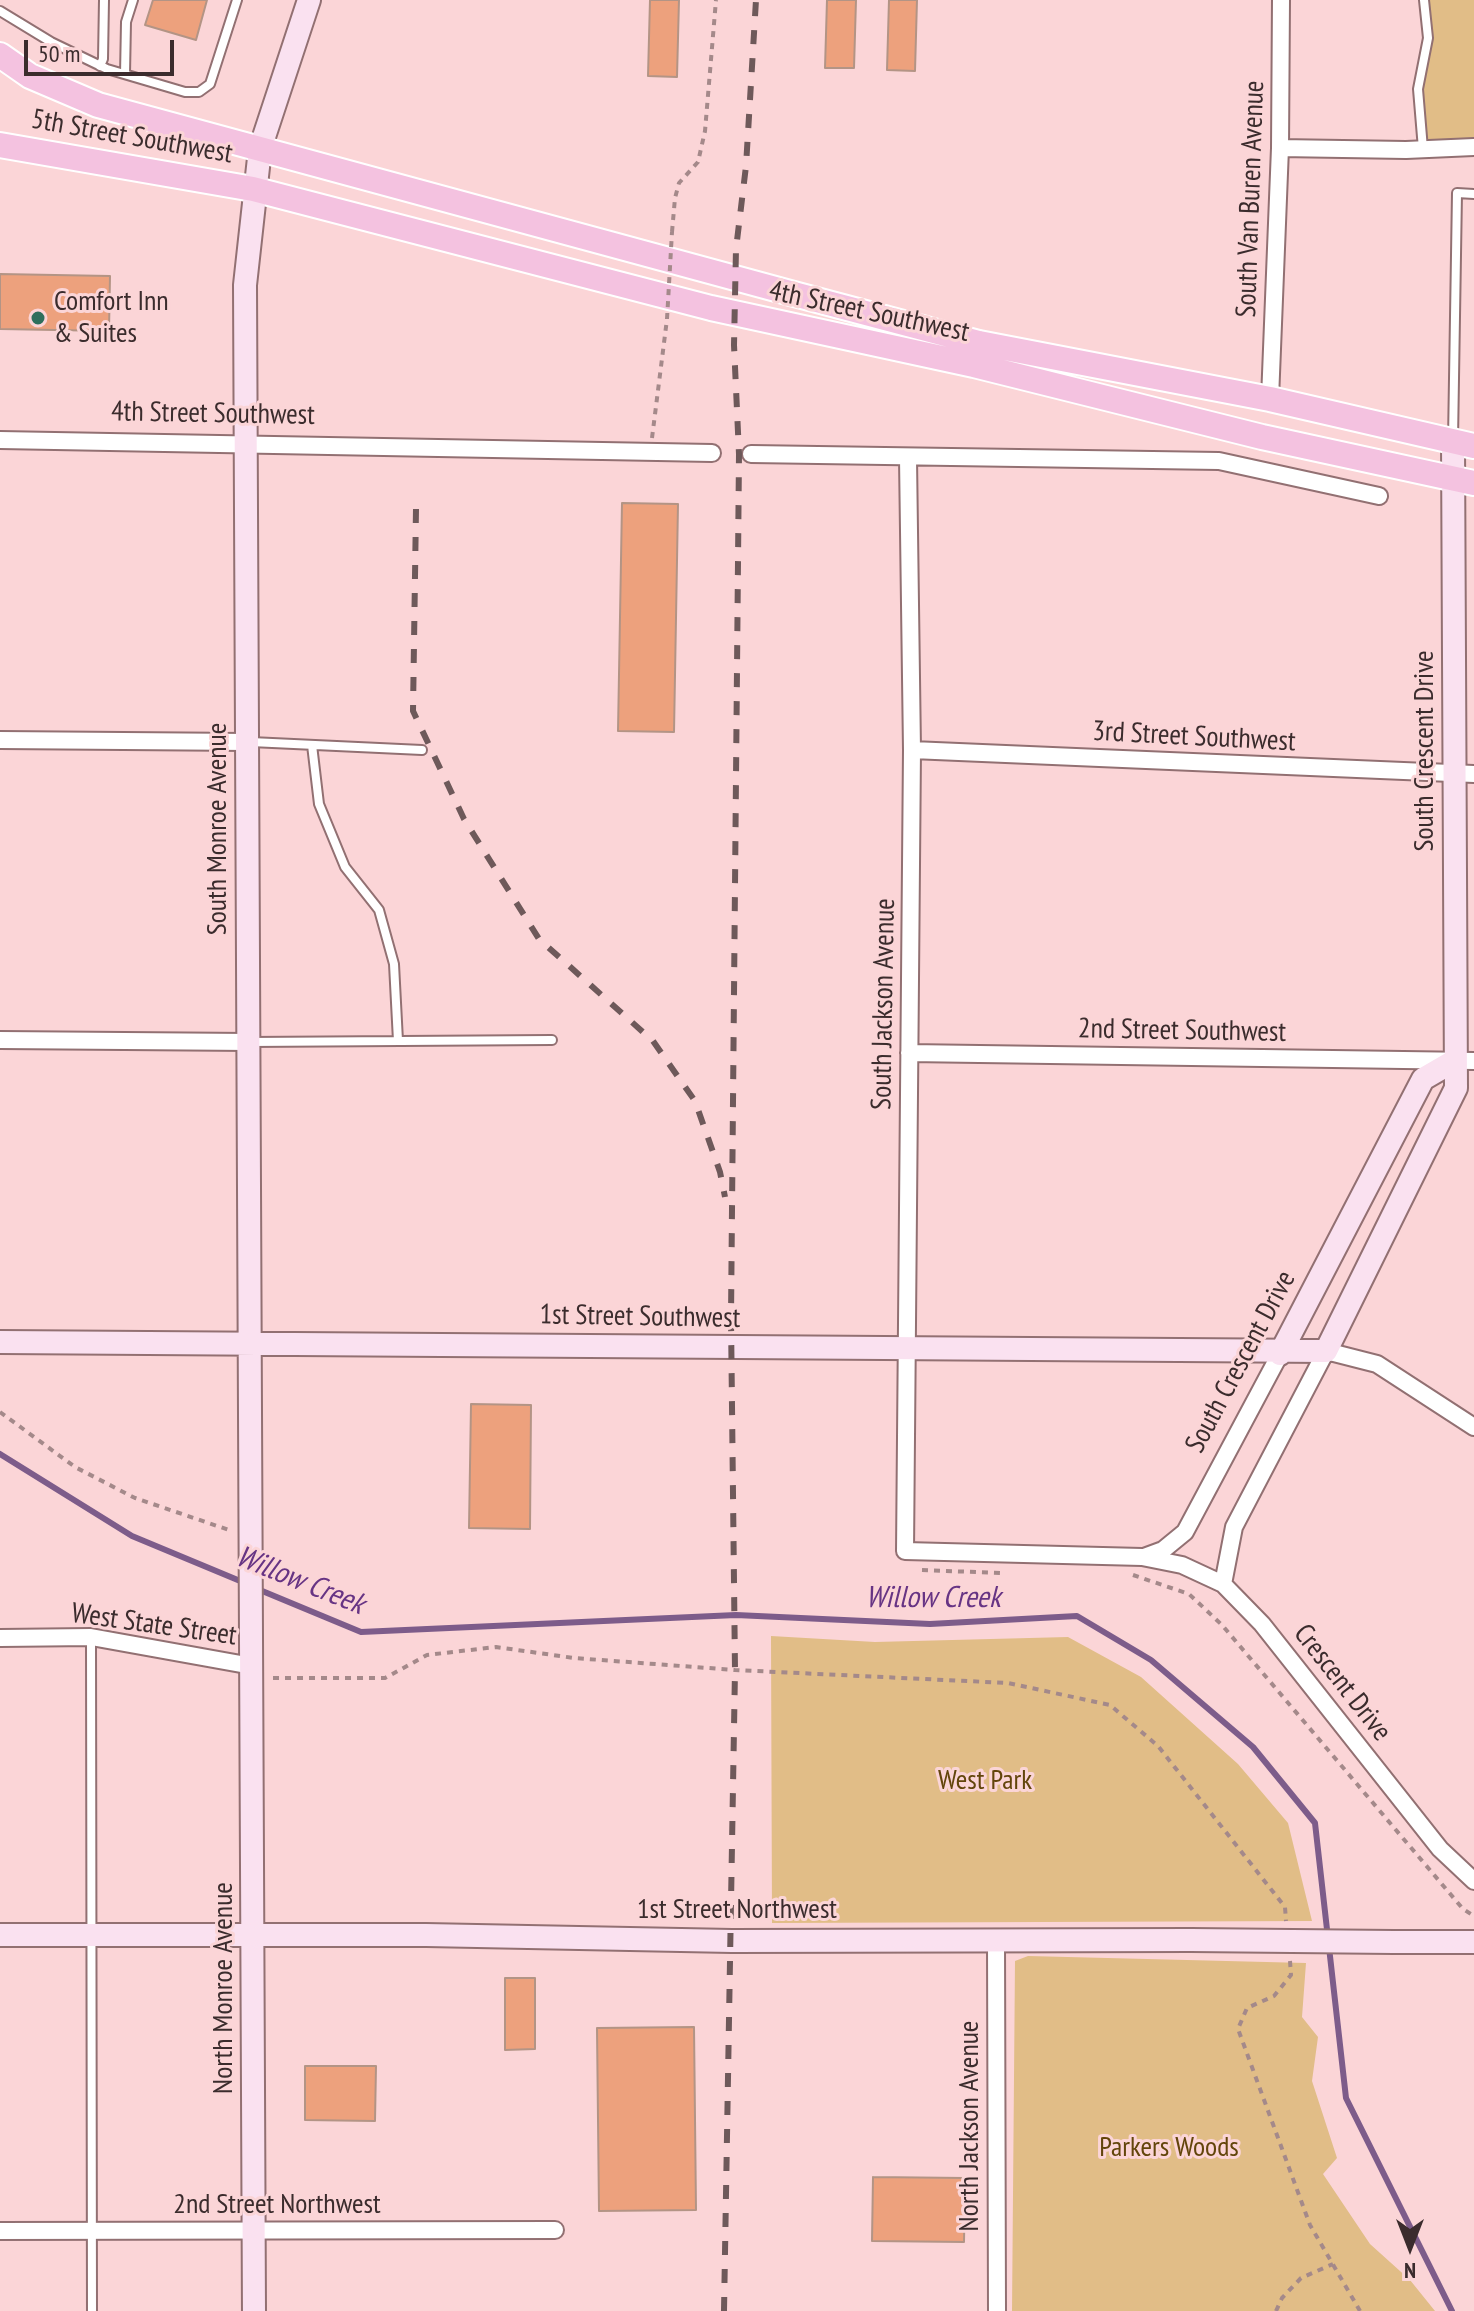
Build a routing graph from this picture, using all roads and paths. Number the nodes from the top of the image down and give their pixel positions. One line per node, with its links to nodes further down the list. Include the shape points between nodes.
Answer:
1 (104, 0): 10 (lane)
2 (133, 0): 11 (lane, via 126,22)
3 (237, 0): 11 (lane, via 205,89 185,92)
4 (309, 0): 15 (main road, South Monroe Avenue)
5 (716, 0): 23 (path, bridge, via 705,131 698,162 679,183 675,198)
6 (1281, 0): 14 (street, South Van Buren Avenue)
7 (1424, 0): 16 (lane, via 1428,38 1418,89)
8 (0, 11): 10 (lane)
9 (0, 55): 15 (main road, 4th Street Southwest, via 30,76 98,105)
10 (100, 66): 11 (lane)
11 (125, 74)
12 (0, 145): 17 (main road, 5th Street Southwest)
13 (1474, 147): 16 (street)
14 (1280, 148): 16 (street); 19 (street, South Van Buren Avenue)
15 (260, 149): 17 (main road, South Monroe Avenue); 19 (main road, 4th Street Southwest, via 979,343)
16 (1423, 149)
17 (253, 189): 22 (main road, South Monroe Avenue, via 245,285); 27 (main road, 4th Street Southwest, via 711,308)
18 (1474, 194): 21 (lane, via 1457,193)
19 (1270, 399): 21 (main road, 4th Street Southwest)
20 (0, 440): 22 (street, 4th Street Southwest)
21 (1464, 443): 27 (main road, South Crescent Drive)
22 (246, 445): 23 (street, 4th Street Southwest); 30 (main road, South Monroe Avenue)
23 (650, 452): 24 (street, 4th Street Southwest)
24 (712, 453)
25 (751, 454): 26 (street)
26 (908, 458): 28 (street, via 1219,461); 33 (street, South Jackson Avenue)
27 (1464, 480): 34 (main road, South Crescent Drive)
28 (1379, 496)
29 (0, 740): 30 (street)
30 (247, 742): 31 (lane); 38 (main road, South Monroe Avenue)
31 (312, 745): 32 (lane); 37 (lane, via 319,804 345,867 379,910 394,964)
32 (422, 750)
33 (912, 750): 34 (street, 3rd Street Southwest); 39 (street, South Jackson Avenue)
34 (1465, 774): 40 (main road, South Crescent Drive)
35 (0, 1040): 38 (street)
36 (552, 1040): 37 (lane)
37 (398, 1041): 38 (lane)
38 (249, 1042): 42 (main road, South Monroe Avenue)
39 (909, 1053): 40 (street, 2nd Street Southwest); 43 (street, South Jackson Avenue)
40 (1464, 1061): 44 (main road, South Crescent Drive, via 1456,1088); 45 (main road, South Crescent Drive, via 1423,1079)
41 (0, 1342): 42 (main road, 1st Street Southwest)
42 (250, 1343): 43 (main road, 1st Street Southwest); 48 (main road, South Monroe Avenue)
43 (906, 1350): 45 (main road, 1st Street Southwest); 49 (street, South Jackson Avenue)
44 (1326, 1351): 45 (main road, 1st Street Southwest); 47 (street, via 1377,1364); 53 (street, South Crescent Drive, via 1234,1527)
45 (1280, 1354): 50 (street, South Crescent Drive, via 1185,1532 1163,1550)
46 (0, 1412): 48 (path, via 75,1467 135,1498 230,1530)
47 (1474, 1427)
48 (253, 1544): 56 (main road, South Monroe Avenue)
49 (905, 1551): 50 (street, Crescent Drive); 51 (path, via 925,1572)
50 (1142, 1557): 53 (street, Crescent Drive, via 1182,1565)
51 (1005, 1573)
52 (1132, 1575): 58 (path, via 1189,1594 1222,1625)
53 (1223, 1584): 57 (street, Crescent Drive, via 1262,1624 1440,1849)
54 (91, 1637): 55 (street, West State Street); 56 (street, West State Street); 61 (lane)
55 (0, 1638)
56 (259, 1660): 59 (path, via 274,1680 385,1678 427,1655 496,1647 705,1668 1008,1683 1110,1705 1158,1746 1285,1907); 62 (main road, North Monroe Avenue)
57 (1474, 1881)
58 (1474, 1916)
59 (1287, 1934)
60 (0, 1935): 61 (main road, 1st Street Northwest)
61 (92, 1935): 62 (main road, 1st Street Northwest); 68 (lane)
62 (255, 1935): 63 (main road, 1st Street Northwest); 69 (main road, North Monroe Avenue)
63 (996, 1940): 64 (main road, 1st Street Northwest, bridge); 73 (street, North Jackson Avenue)
64 (1474, 1942)
65 (1289, 1948): 70 (path, via 1291,1975 1274,1996 1247,2008 1238,2029 1310,2225)
66 (555, 2230): 69 (street, 2nd Street Northwest)
67 (0, 2231): 68 (street, 2nd Street Northwest)
68 (92, 2231): 69 (street, 2nd Street Northwest); 71 (lane)
69 (254, 2231): 72 (main road, North Monroe Avenue)
70 (1333, 2264): 74 (path, via 1301,2278); 75 (path)
71 (92, 2311)
72 (254, 2311)
73 (997, 2311)
74 (1276, 2311)
75 (1360, 2311)

